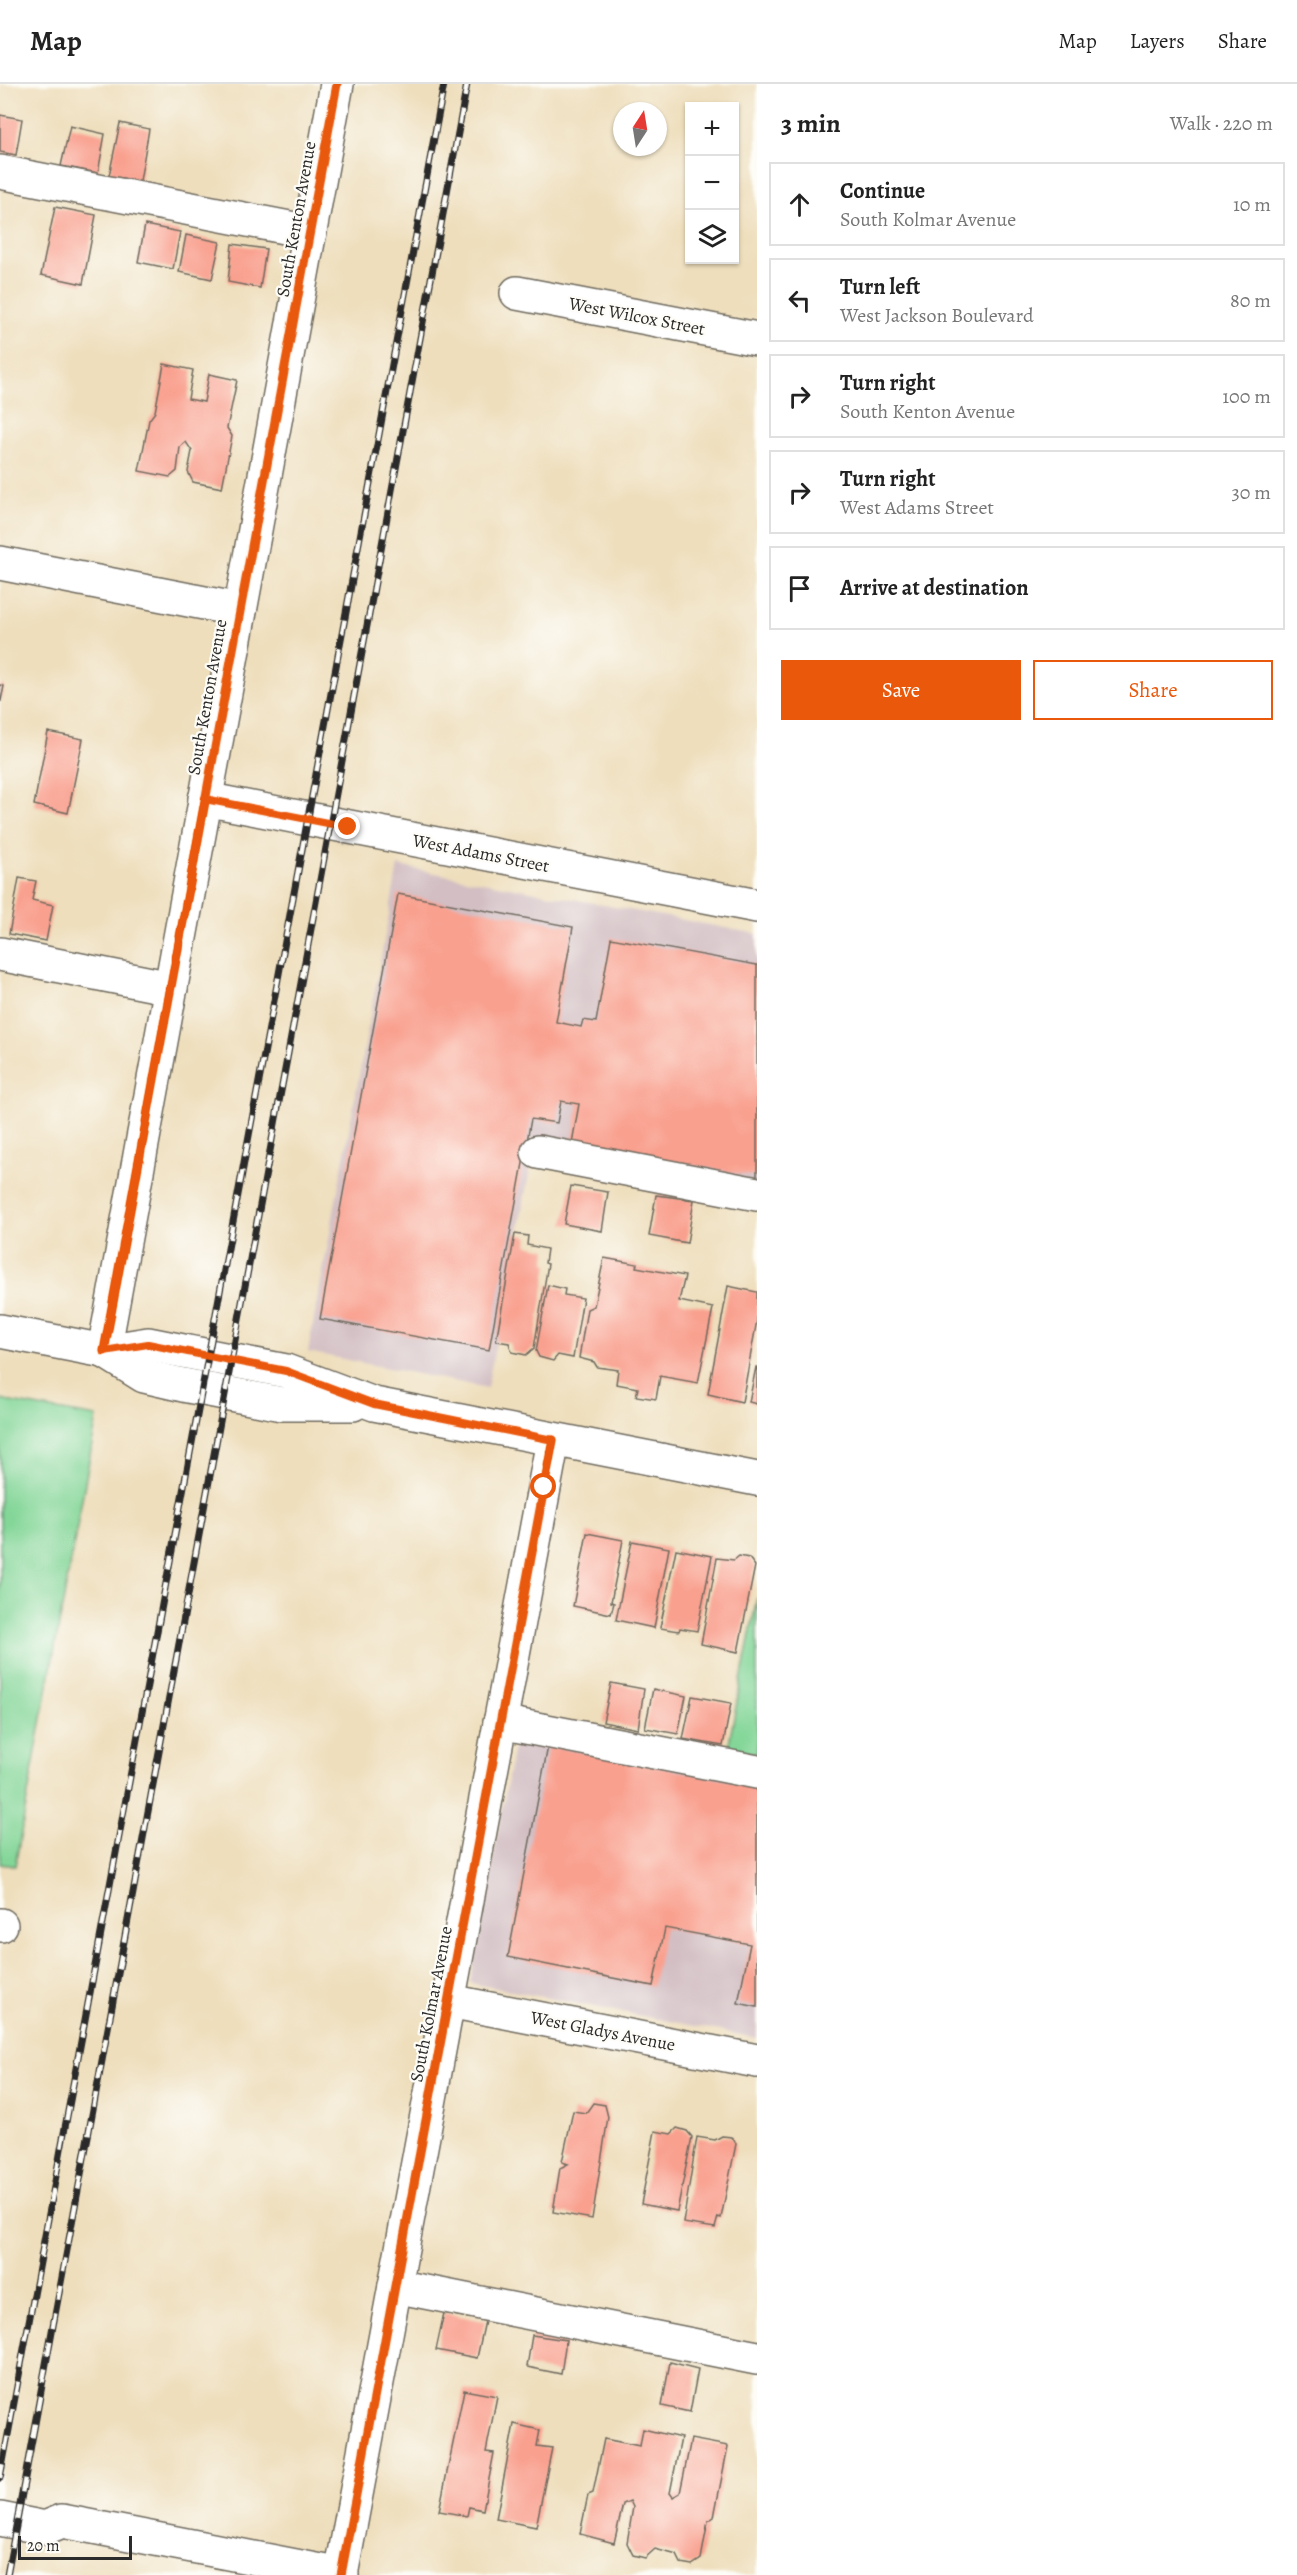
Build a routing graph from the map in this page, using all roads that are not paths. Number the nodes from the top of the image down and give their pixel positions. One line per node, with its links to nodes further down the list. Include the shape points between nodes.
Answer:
1 (337, 84): 3 (street, South Kenton Avenue)
2 (0, 172): 3 (street)
3 (310, 232): 7 (street, South Kenton Avenue)
4 (517, 293): 5 (street, West Wilcox Street)
5 (757, 339)
6 (0, 563): 7 (street)
7 (240, 610): 8 (street, South Kenton Avenue)
8 (205, 799): 9 (street, West Adams Street); 11 (street, South Kenton Avenue)
9 (757, 906)
10 (0, 954): 11 (street)
11 (171, 988): 15 (street, South Kenton Avenue)
12 (538, 1152): 13 (street)
13 (757, 1194)
14 (0, 1331): 15 (street)
15 (104, 1351): 16 (street, via 144,1376 183,1385 282,1404 374,1404)
16 (553, 1440): 17 (street); 18 (street, South Kolmar Avenue)
17 (757, 1479)
18 (500, 1722): 19 (street); 20 (street, South Kolmar Avenue)
19 (757, 1772)
20 (449, 2001): 21 (street, West Gladys Avenue); 22 (street, South Kolmar Avenue)
21 (757, 2061)
22 (395, 2286): 23 (street); 27 (street, South Kolmar Avenue)
23 (757, 2358)
24 (0, 2498): 26 (street, via 50,2508)
25 (0, 2519): 26 (street, via 45,2528)
26 (62, 2521): 27 (street)
27 (342, 2575)

